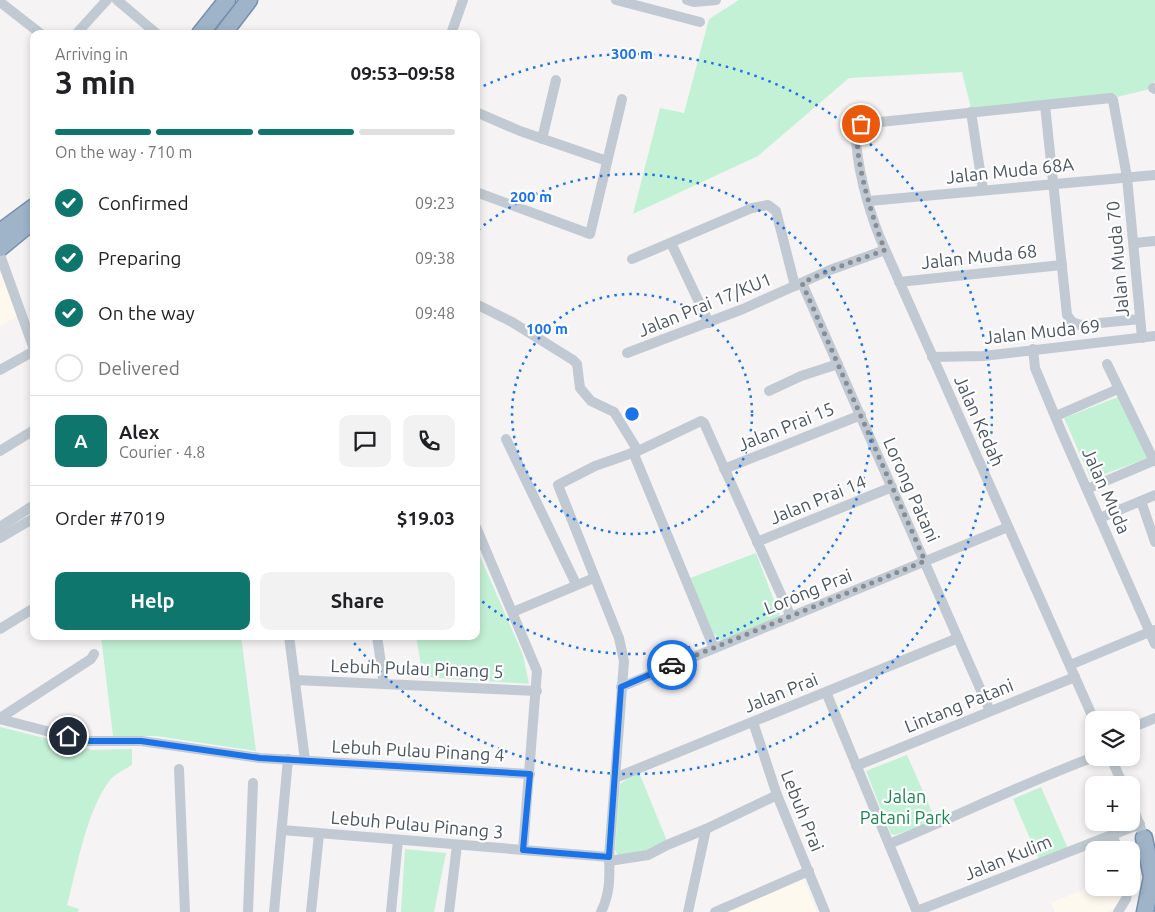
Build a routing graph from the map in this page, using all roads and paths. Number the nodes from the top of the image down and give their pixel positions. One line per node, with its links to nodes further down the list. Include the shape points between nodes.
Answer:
1 (107, 0): 12 (street)
2 (117, 0): 13 (street)
3 (227, 0): 14 (highway)
4 (248, 0): 15 (highway)
5 (463, 0): 16 (street)
6 (616, 0): 10 (street)
7 (687, 0): 8 (street)
8 (716, 0)
9 (0, 2): 11 (street)
10 (700, 22)
11 (36, 30)
12 (80, 30)
13 (152, 30)
14 (203, 30)
15 (226, 30)
16 (452, 30)
17 (556, 80): 22 (street)
18 (622, 99): 23 (street)
19 (1045, 105): 20 (street); 25 (street, Jalan Muda 70, via 1113,100); 26 (street)
20 (971, 112): 27 (street); 29 (street, Jalan Kedah, via 861,124 856,129)
21 (480, 114): 22 (street)
22 (542, 139): 23 (street)
23 (607, 161): 28 (street, via 590,234)
24 (1155, 174): 25 (street, Jalan Muda 68A)
25 (1127, 177): 26 (street, Jalan Muda 68A); 35 (street, Jalan Muda 70)
26 (1054, 182): 27 (street, Jalan Muda 68A); 40 (street)
27 (983, 190): 29 (street, Jalan Muda 68A)
28 (480, 193)
29 (869, 201): 37 (street, Jalan Kedah)
30 (30, 210): 32 (highway)
31 (30, 223): 36 (highway)
32 (0, 232)
33 (1155, 241): 35 (street)
34 (671, 243): 39 (street); 42 (street, Lorong Patani, via 752,208 771,206 776,211); 45 (street)
35 (1134, 243): 44 (street, Jalan Muda 70)
36 (0, 248)
37 (885, 250): 41 (street, Jalan Kedah); 42 (street, Jalan Prai 17/KU1)
38 (0, 254): 48 (street)
39 (632, 259)
40 (1062, 265): 41 (street, Jalan Muda 68); 44 (street, via 1067,315 1072,322 1080,325)
41 (899, 282): 52 (street, Jalan Kedah)
42 (799, 284): 45 (street, Jalan Prai 17/KU1); 53 (street, Lorong Patani)
43 (480, 306): 63 (street, via 573,360 577,364 580,388 590,401 614,412)
44 (1140, 320): 47 (street, Jalan Muda 70)
45 (709, 323): 51 (street, Jalan Prai 17/KU1)
46 (1155, 336): 47 (street, Jalan Muda 69)
47 (1142, 338): 49 (street, Jalan Muda 69)
48 (30, 339)
49 (1033, 349): 52 (street, Jalan Muda 69, via 983,356); 59 (street, Jalan Muda, via 1035,368)
50 (30, 352): 55 (street)
51 (627, 353)
52 (932, 357): 74 (street, Jalan Kedah)
53 (838, 364): 57 (street); 58 (street, Lorong Patani)
54 (1107, 364): 56 (street)
55 (0, 370)
56 (1118, 389): 59 (street); 64 (street)
57 (769, 391)
58 (861, 415): 65 (street, Jalan Prai 15); 66 (street, Lorong Patani)
59 (1056, 416): 67 (street, Jalan Muda)
60 (30, 432): 62 (street)
61 (506, 439): 81 (street)
62 (0, 451)
63 (635, 452): 65 (street, via 701,421); 80 (street, via 595,466 558,485); 91 (street)
64 (1154, 460): 67 (street)
65 (724, 469): 78 (street)
66 (892, 487): 78 (street, Jalan Prai 14); 79 (street, Lorong Patani)
67 (1087, 489): 71 (street, Jalan Muda)
68 (1155, 495): 69 (street)
69 (1141, 501): 71 (street); 77 (street)
70 (30, 508): 73 (street)
71 (1100, 518): 86 (street, Jalan Muda)
72 (30, 520): 76 (street)
73 (0, 527)
74 (1008, 527): 79 (street, Lorong Prai); 93 (street, Jalan Kedah)
75 (480, 536): 83 (street)
76 (0, 538)
77 (1155, 541)
78 (757, 542): 84 (street)
79 (925, 561): 84 (street, Lorong Prai); 87 (street, Lorong Patani)
80 (594, 578): 81 (street); 97 (street, via 619,638 624,661)
81 (576, 584): 83 (street)
82 (30, 610): 85 (street)
83 (513, 612): 98 (street, via 536,671)
84 (791, 616): 91 (street, Lorong Prai)
85 (0, 629)
86 (1152, 630): 90 (street, Jalan Muda); 93 (street)
87 (958, 638): 99 (street, Jalan Prai); 100 (street, Lorong Patani)
88 (290, 640): 95 (street)
89 (378, 640): 96 (street)
90 (1155, 644)
91 (714, 648): 97 (street, Lorong Prai)
92 (94, 654): 103 (street)
93 (1070, 665): 94 (street, Jalan Kedah)
94 (1075, 677): 100 (street, Lintang Patani); 101 (street, Jalan Kedah)
95 (295, 680): 96 (street, Lebuh Pulau Pinang 5); 107 (street)
96 (384, 684): 98 (street, Lebuh Pulau Pinang 5)
97 (621, 687): 112 (street)
98 (537, 691): 111 (street)
99 (826, 692): 104 (street, Jalan Prai); 109 (street)
100 (990, 711): 109 (street, Lintang Patani)
101 (1090, 711)
102 (1155, 718): 105 (street)
103 (0, 719): 106 (street, Lebuh Pulau Pinang 4, via 85,741 141,741)
104 (752, 722): 112 (street, Jalan Prai); 114 (street, Lebuh Prai)
105 (1140, 724)
106 (288, 759): 107 (street, Lebuh Pulau Pinang 4); 116 (street)
107 (305, 760): 111 (street, Lebuh Pulau Pinang 4)
108 (1085, 760): 123 (street)
109 (856, 766): 123 (street)
110 (180, 769): 130 (street)
111 (530, 774): 125 (street)
112 (615, 778): 126 (street)
113 (253, 783): 131 (street)
114 (777, 795): 117 (street, Lebuh Pulau Pinang 3); 128 (street, Lebuh Prai)
115 (1140, 823): 120 (street)
116 (282, 830): 118 (street, Lebuh Pulau Pinang 3); 132 (street)
117 (706, 830): 126 (street, Lebuh Pulau Pinang 3, via 648,855); 137 (street)
118 (319, 834): 121 (street, Lebuh Pulau Pinang 3); 133 (street)
119 (1112, 834): 120 (street, Jalan Kulim); 122 (street); 140 (street, Jalan Kulim)
120 (1146, 837): 127 (street); 142 (highway, via 1152,877)
121 (398, 840): 124 (street, Lebuh Pulau Pinang 3); 134 (street)
122 (1115, 841)
123 (889, 844): 140 (street)
124 (457, 845): 125 (street, Lebuh Pulau Pinang 3); 135 (street)
125 (523, 850): 126 (street, Lebuh Pulau Pinang 3)
126 (609, 859): 136 (street, via 608,899)
127 (1155, 870)
128 (809, 871): 138 (street); 139 (street, Lebuh Prai)
129 (1127, 896): 141 (street)
130 (185, 912)
131 (248, 912)
132 (274, 912)
133 (311, 912)
134 (391, 912)
135 (449, 912)
136 (601, 912)
137 (688, 912)
138 (715, 912)
139 (825, 912)
140 (917, 912)
141 (1118, 912)
142 (1145, 912)

